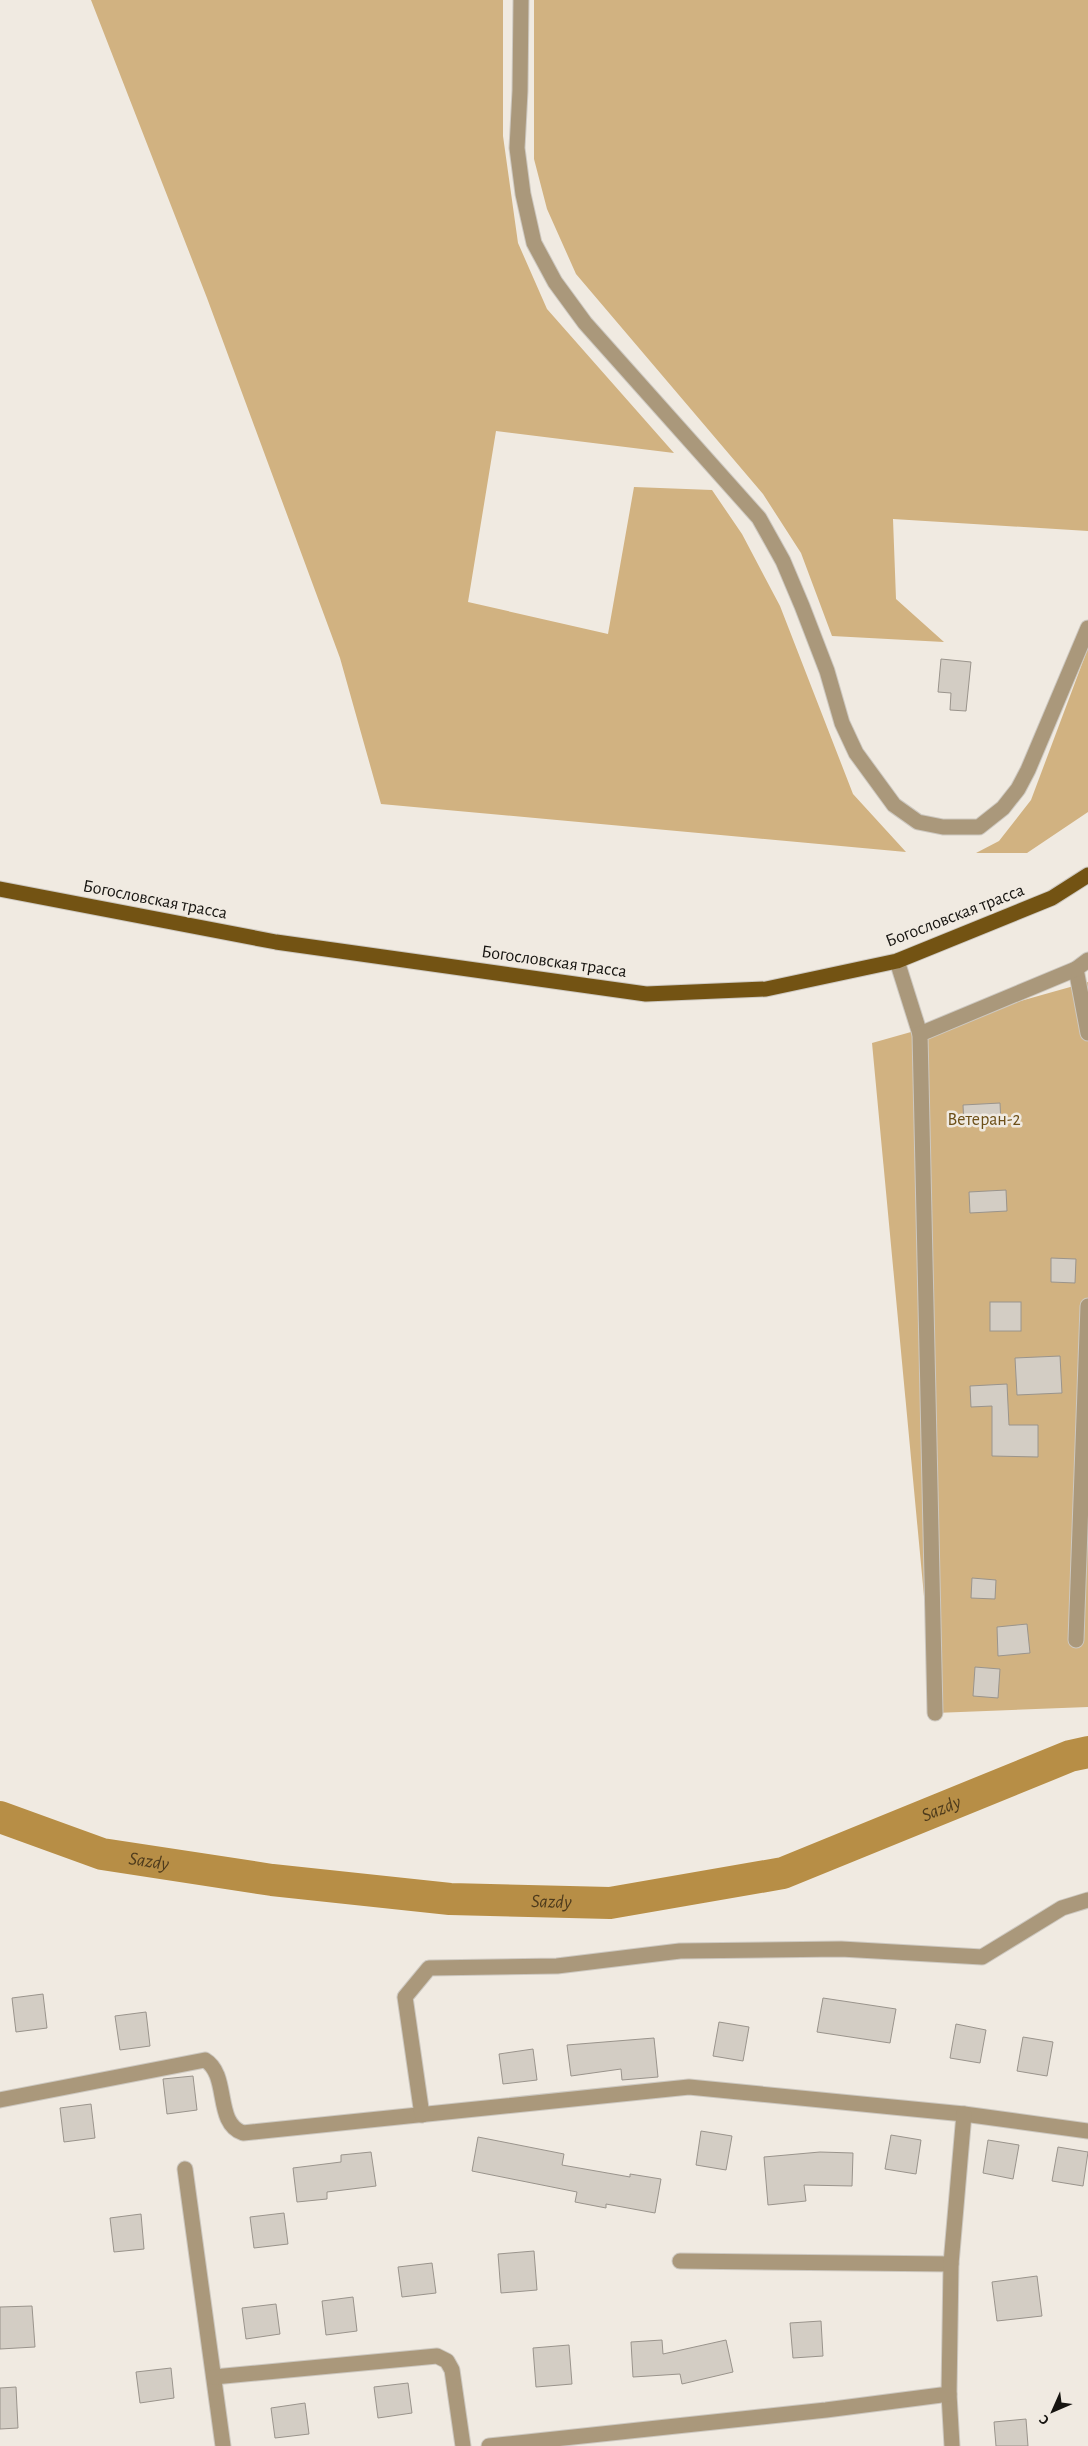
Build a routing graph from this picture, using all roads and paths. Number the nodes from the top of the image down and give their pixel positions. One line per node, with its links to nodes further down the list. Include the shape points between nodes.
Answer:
1 (521, 0): 2 (street, via 517,148 534,243 555,282 585,323 759,518 783,561 802,606 827,671 842,724 856,753 894,805 918,822 943,827 979,827 1003,808 1028,770)
2 (1088, 628)
3 (1088, 875): 5 (main road, Богословская трасса, via 1052,898)
4 (0, 889): 5 (main road, Богословская трасса, via 276,942 646,994 766,989)
5 (897, 961): 8 (street)
6 (1082, 965): 7 (street); 8 (street)
7 (1088, 1033)
8 (920, 1034): 11 (street)
9 (1088, 1306): 10 (street)
10 (1076, 1640)
11 (935, 1713)
12 (1088, 1900): 15 (street, via 1062,1908 982,1957 841,1949 680,1951 557,1966 429,1968 405,1997)
13 (0, 2100): 15 (street, via 205,2060 216,2070 230,2123 243,2133)
14 (964, 2114): 15 (street, via 689,2087); 16 (street); 19 (street)
15 (422, 2115)
16 (1088, 2132)
17 (185, 2169): 20 (street)
18 (680, 2261): 19 (street)
19 (951, 2264): 21 (street)
20 (214, 2377): 22 (street); 23 (street, via 437,2356 447,2361 452,2370)
21 (950, 2394): 24 (street); 25 (street)
22 (224, 2446)
23 (462, 2446)
24 (489, 2446)
25 (952, 2446)

